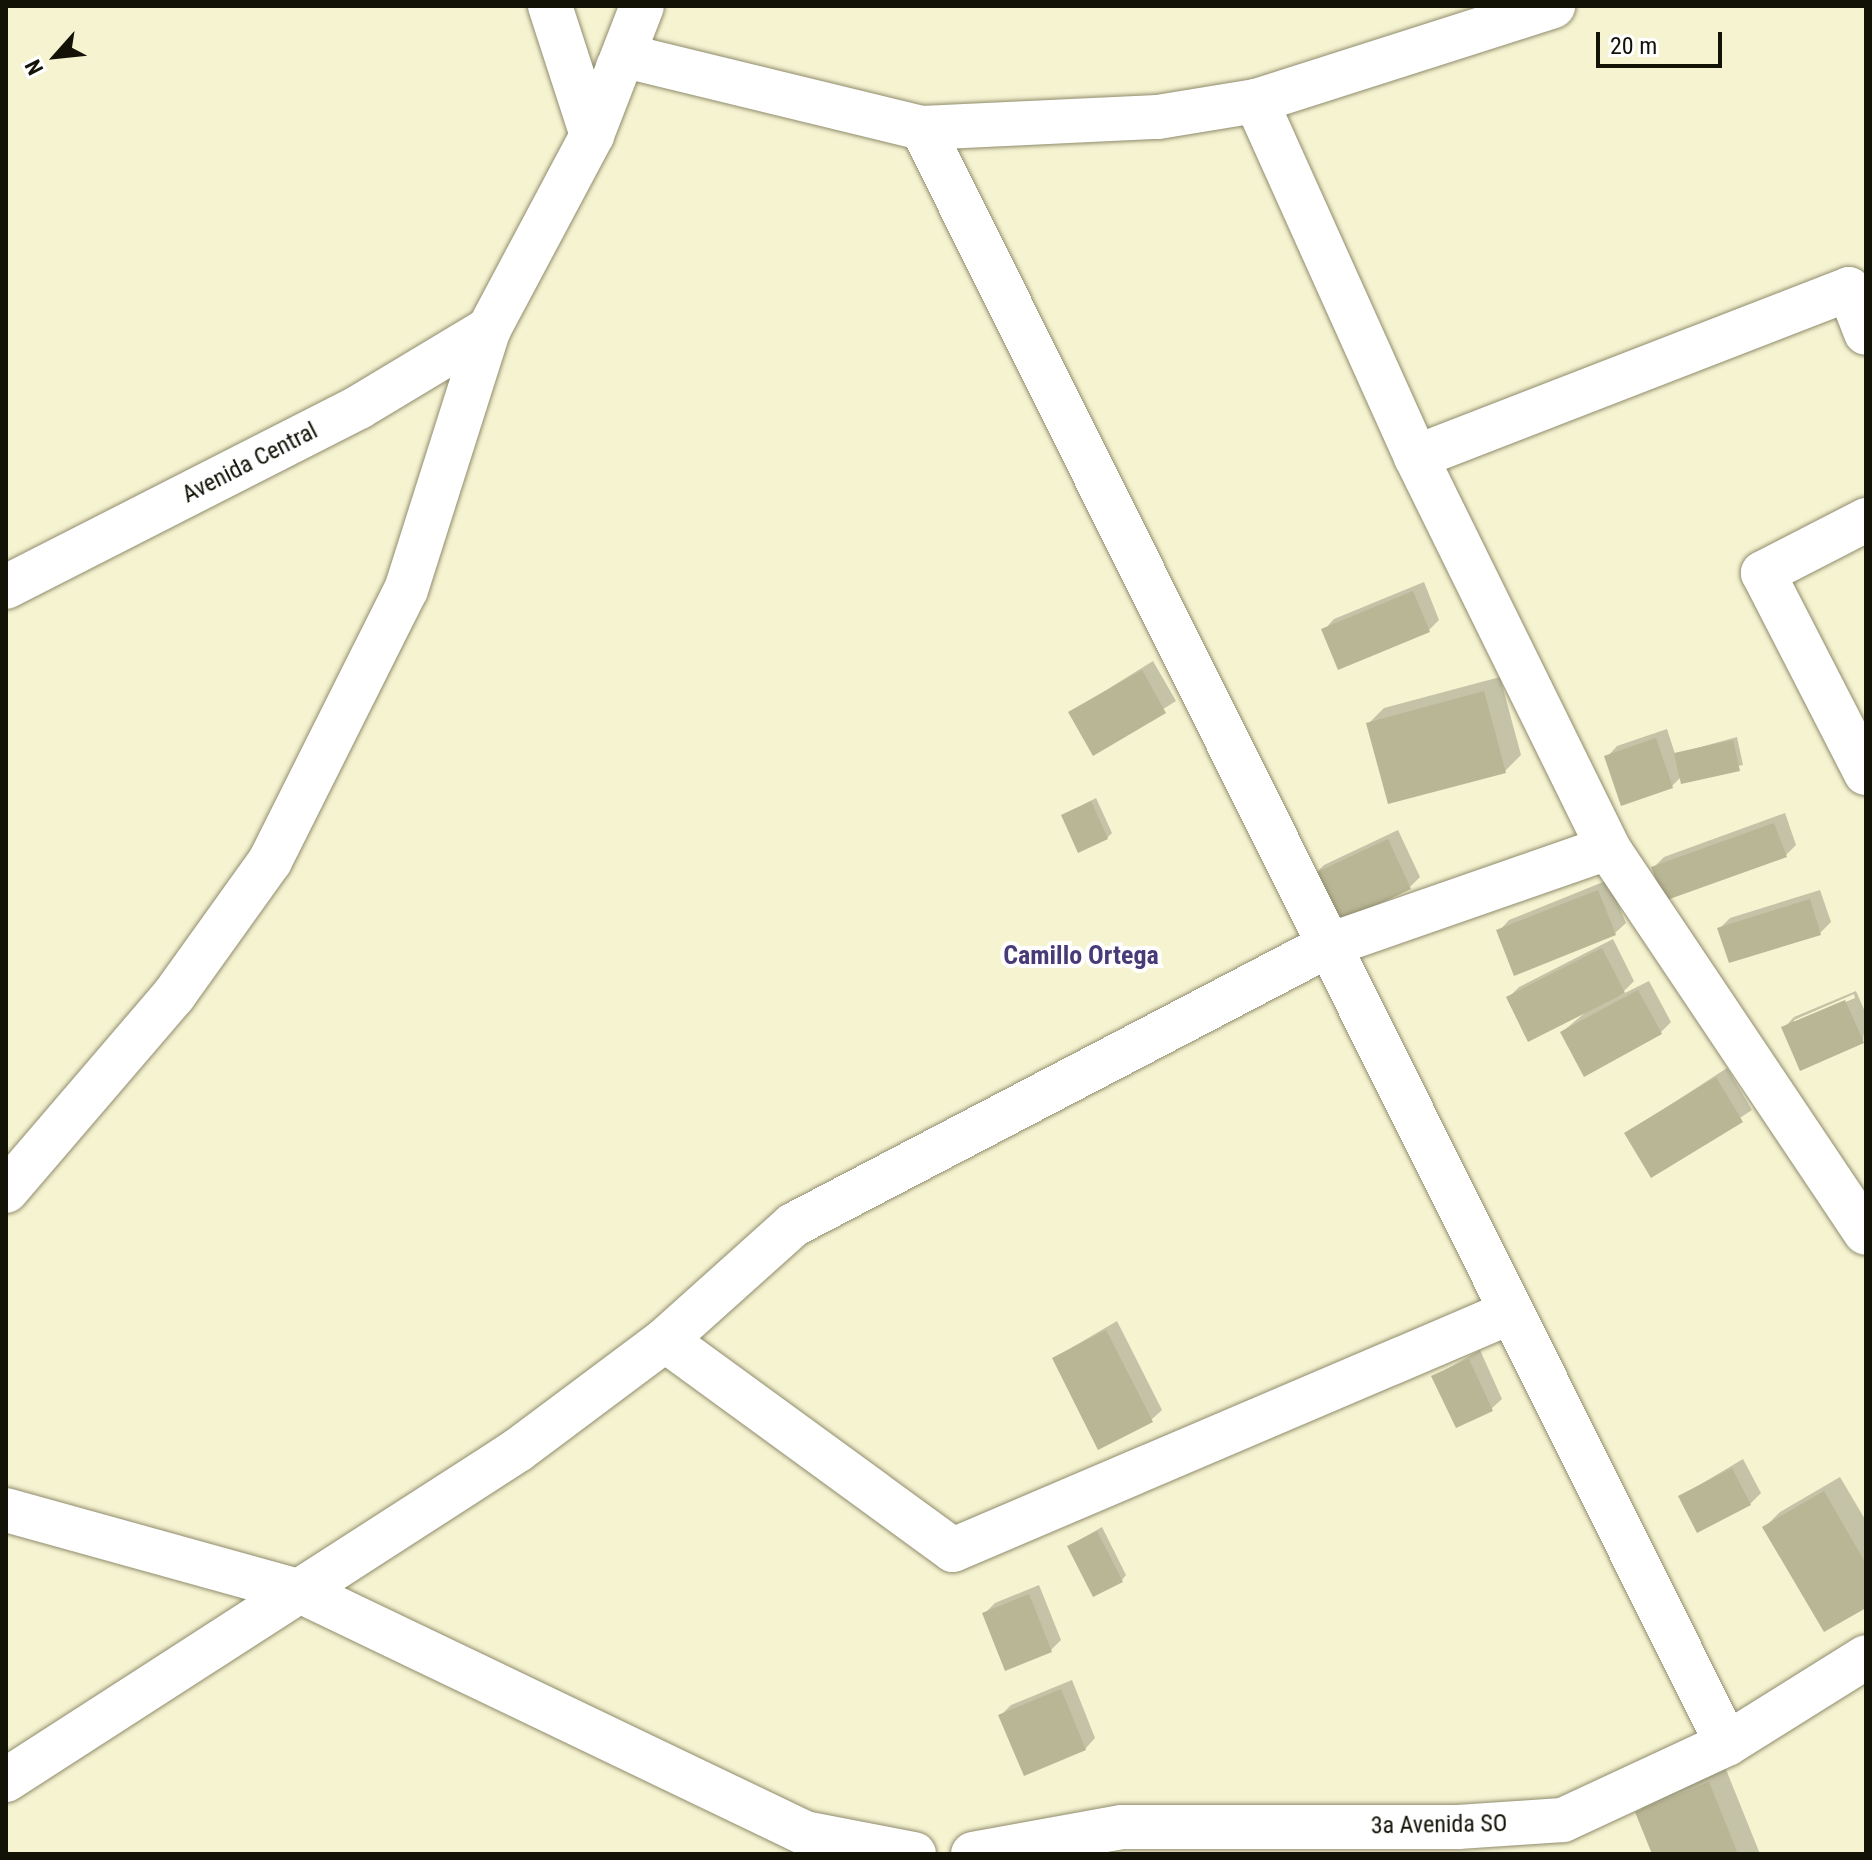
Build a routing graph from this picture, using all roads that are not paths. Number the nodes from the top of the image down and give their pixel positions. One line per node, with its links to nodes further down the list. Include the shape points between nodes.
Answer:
1 (550, 6): 7 (street)
2 (642, 6): 4 (street)
3 (1553, 6): 5 (street)
4 (618, 67): 6 (street, via 630,57); 7 (street)
5 (1256, 101): 6 (street, via 1158,117); 10 (street)
6 (922, 128): 15 (street)
7 (592, 135): 8 (street)
8 (489, 329): 12 (street, Avenida Central, via 359,407); 16 (street, via 406,590 270,861 174,995)
9 (1866, 333): 10 (street, via 1849,289)
10 (1416, 457): 14 (street)
11 (1866, 520): 13 (street, via 1763,573)
12 (6, 587)
13 (1866, 773)
14 (1608, 848): 15 (street); 17 (street)
15 (1329, 945): 18 (street); 19 (street, via 793,1225)
16 (6, 1191)
17 (1866, 1233)
18 (1511, 1312): 19 (street, via 953,1550); 23 (street)
19 (665, 1340): 21 (street, via 518,1450)
20 (6, 1510): 21 (street)
21 (302, 1592): 24 (street); 25 (street)
22 (1866, 1657): 23 (street, 3a Avenida SO)
23 (1727, 1744): 27 (street, 3a Avenida SO, via 1563,1820 1458,1827 1122,1827)
24 (6, 1780)
25 (788, 1843): 26 (street)
26 (914, 1854)
27 (973, 1854)

